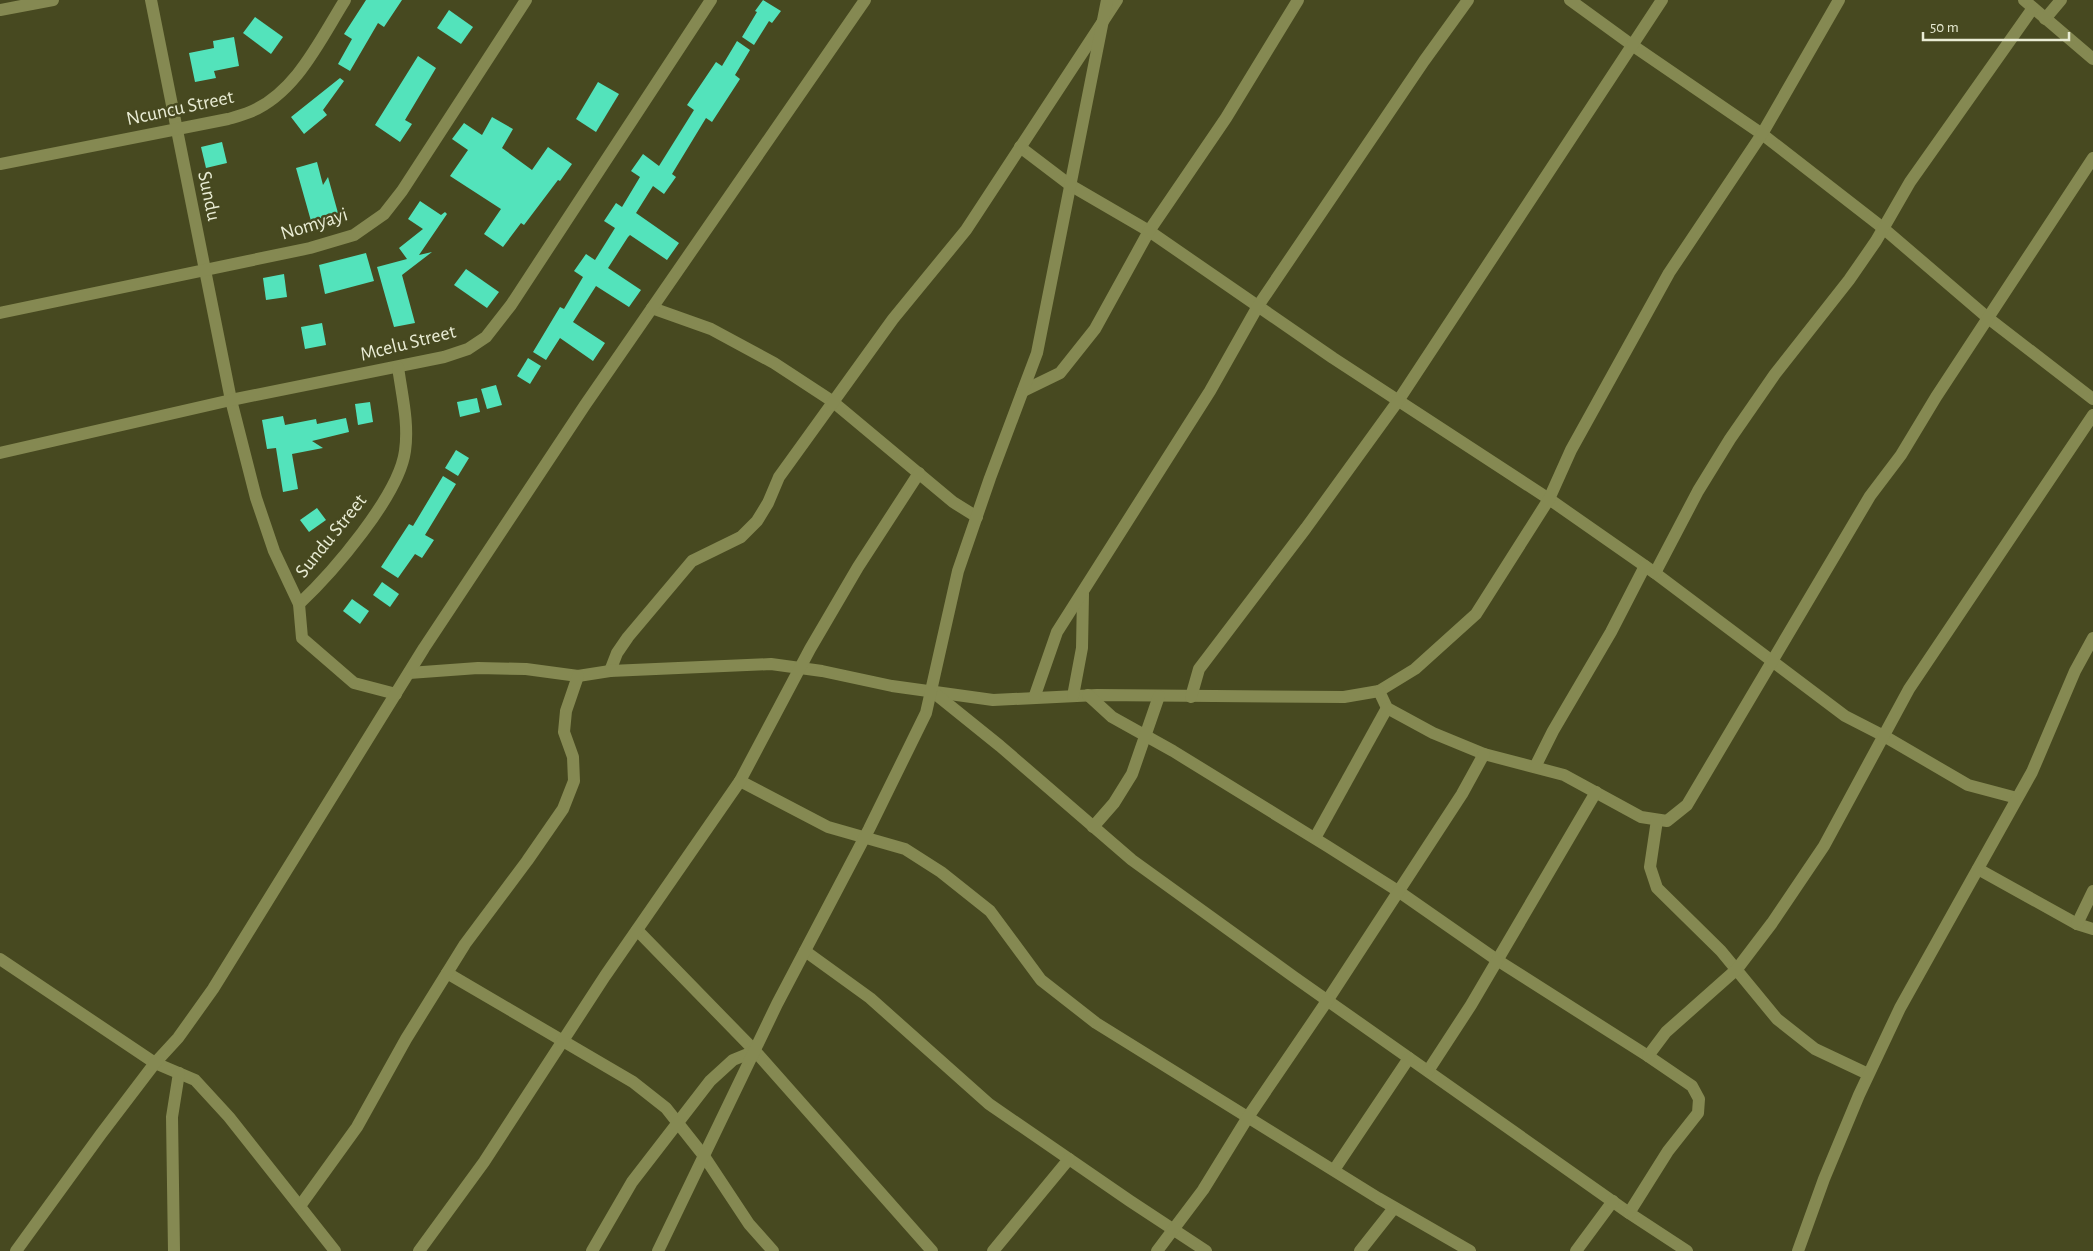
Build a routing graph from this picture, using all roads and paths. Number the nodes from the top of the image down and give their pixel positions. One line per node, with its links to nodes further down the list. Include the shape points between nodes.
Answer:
1 (53, 0): 16 (street)
2 (151, 0): 21 (street, Sundu)
3 (345, 0): 21 (street, Ncuncu Street, via 296,75 266,103 228,119)
4 (526, 0): 29 (street, Nomyayi, via 384,214 354,235 310,248)
5 (711, 0): 34 (street, Mcelu Street, via 486,337 468,349)
6 (865, 0): 31 (street)
7 (1107, 0): 18 (street)
8 (1117, 0): 18 (street)
9 (1298, 0): 28 (street, via 1226,118)
10 (1468, 0): 30 (street)
11 (1570, 0): 19 (street)
12 (1662, 0): 19 (street)
13 (1839, 0): 22 (street)
14 (2061, 0): 17 (street)
15 (2029, 4): 17 (street); 27 (street)
16 (0, 10)
17 (2046, 19): 20 (street)
18 (1101, 25): 23 (street); 26 (street)
19 (1632, 45): 22 (street); 39 (street)
20 (2093, 59)
21 (176, 128): 25 (street, Ncuncu Street); 29 (street, Sundu)
22 (1762, 134): 27 (street); 43 (street, via 1669,272 1571,450)
23 (1020, 147): 26 (street); 38 (street, via 966,230 893,319)
24 (2093, 158): 33 (street)
25 (0, 164)
26 (1070, 184): 28 (street); 35 (street, via 1037,353)
27 (1883, 228): 33 (street); 45 (street, via 1849,280 1775,374 1730,440)
28 (1149, 231): 30 (street); 35 (street, via 1095,329 1060,373)
29 (205, 269): 32 (street, Nomyayi); 37 (street, Sundu)
30 (1258, 306): 39 (street); 46 (street, via 1210,391)
31 (652, 308): 38 (street, via 711,328 774,363); 52 (street)
32 (0, 313)
33 (1988, 318): 36 (street); 49 (street, via 1901,455 1870,496)
34 (398, 368): 37 (street, Mcelu Street); 47 (street, Sundu Street, via 407,426 405,454 396,477 380,507 353,544)
35 (1023, 391): 44 (street)
36 (2093, 399)
37 (231, 400): 41 (street, Mcelu Street); 47 (street, Sundu Street, via 256,498 274,551)
38 (832, 401): 42 (street); 51 (street, via 817,427 779,477 757,521 741,537 692,561 628,637 617,652)
39 (1398, 401): 43 (street); 60 (street, via 1199,669)
40 (2093, 415): 64 (street, via 1909,688)
41 (0, 453)
42 (919, 473): 44 (street, via 953,502); 50 (street, via 858,567)
43 (1549, 499): 45 (street); 55 (street, via 1476,614 1415,669)
44 (977, 517): 54 (street, via 958,572)
45 (1650, 570): 49 (street); 66 (street, via 1553,731)
46 (1083, 594): 58 (street, via 1082,648); 61 (street, via 1057,632)
47 (299, 604): 56 (street, via 302,638 354,683)
48 (2093, 638): 69 (street)
49 (1772, 661): 64 (street, via 1845,716); 70 (street, via 1687,805 1667,821)
50 (801, 668): 51 (street, via 771,664); 54 (street); 67 (street)
51 (610, 672): 53 (street)
52 (408, 674): 53 (street, via 488,668); 56 (street)
53 (578, 676): 84 (street, via 566,712 564,732 573,757 574,781 563,809)
54 (932, 691): 61 (street, via 992,700); 71 (street); 72 (street, via 926,713)
55 (1379, 691): 60 (street, via 1344,697); 62 (street)
56 (396, 694): 90 (street, via 213,989 178,1038)
57 (1088, 695): 58 (street); 59 (street); 63 (street, via 1112,717)
58 (1073, 696): 61 (street)
59 (1159, 696): 60 (street); 63 (street)
60 (1190, 697)
61 (1034, 698)
62 (1387, 708): 65 (street, via 1433,733); 73 (street)
63 (1145, 735): 71 (street, via 1132,774 1114,803); 73 (street)
64 (1884, 736): 69 (street, via 1968,785); 83 (street, via 1824,846)
65 (1484, 754): 66 (street); 75 (street, via 1462,794)
66 (1535, 767): 68 (street, via 1564,775)
67 (740, 781): 72 (street, via 828,827); 79 (street)
68 (1596, 792): 70 (street, via 1641,817); 82 (street)
69 (2017, 798): 74 (street)
70 (1657, 820): 83 (street, via 1650,867 1657,888)
71 (1093, 827): 85 (street, via 1132,860)
72 (864, 838): 80 (street); 94 (street, via 905,850 941,872 990,911 1041,980 1096,1024)
73 (1315, 838): 75 (street)
74 (1978, 869): 77 (street); 93 (street, via 1900,1008)
75 (1398, 891): 82 (street); 85 (street)
76 (2093, 891): 77 (street)
77 (2077, 924): 78 (street)
78 (2093, 929)
79 (637, 930): 86 (street); 87 (street)
80 (806, 950): 87 (street); 97 (street, via 870,998 989,1104)
81 (0, 959): 90 (street)
82 (1497, 960): 88 (street); 91 (street)
83 (1737, 969): 88 (street, via 1666,1032); 93 (street, via 1777,1019 1815,1050)
84 (447, 973): 86 (street); 100 (street, via 357,1127)
85 (1327, 1001): 89 (street); 94 (street)
86 (564, 1040): 95 (street, via 633,1082 666,1108); 107 (street, via 484,1162)
87 (755, 1052): 95 (street, via 732,1060 710,1081); 96 (street); 111 (street)
88 (1648, 1056): 102 (street, via 1692,1086 1699,1099 1698,1113 1668,1151)
89 (1409, 1058): 91 (street); 98 (street)
90 (155, 1063): 92 (street); 104 (street)
91 (1428, 1071): 99 (street)
92 (179, 1073): 100 (street, via 195,1080 229,1117); 105 (street, via 172,1117)
93 (1868, 1074): 119 (street)
94 (1248, 1117): 98 (street); 103 (street, via 1203,1190)
95 (677, 1122): 96 (street); 108 (street, via 632,1182)
96 (704, 1156): 109 (street); 110 (street, via 749,1224)
97 (1069, 1159): 103 (street); 112 (street)
98 (1334, 1170): 101 (street)
99 (1613, 1202): 102 (street); 117 (street)
100 (300, 1206): 106 (street)
101 (1394, 1208): 115 (street); 116 (street)
102 (1629, 1213): 118 (street)
103 (1173, 1230): 113 (street); 114 (street)
104 (16, 1251)
105 (174, 1251)
106 (335, 1251)
107 (420, 1251)
108 (592, 1251)
109 (658, 1251)
110 (773, 1251)
111 (932, 1251)
112 (993, 1251)
113 (1157, 1251)
114 (1206, 1251)
115 (1360, 1251)
116 (1470, 1251)
117 (1576, 1251)
118 (1687, 1251)
119 (1798, 1251)

